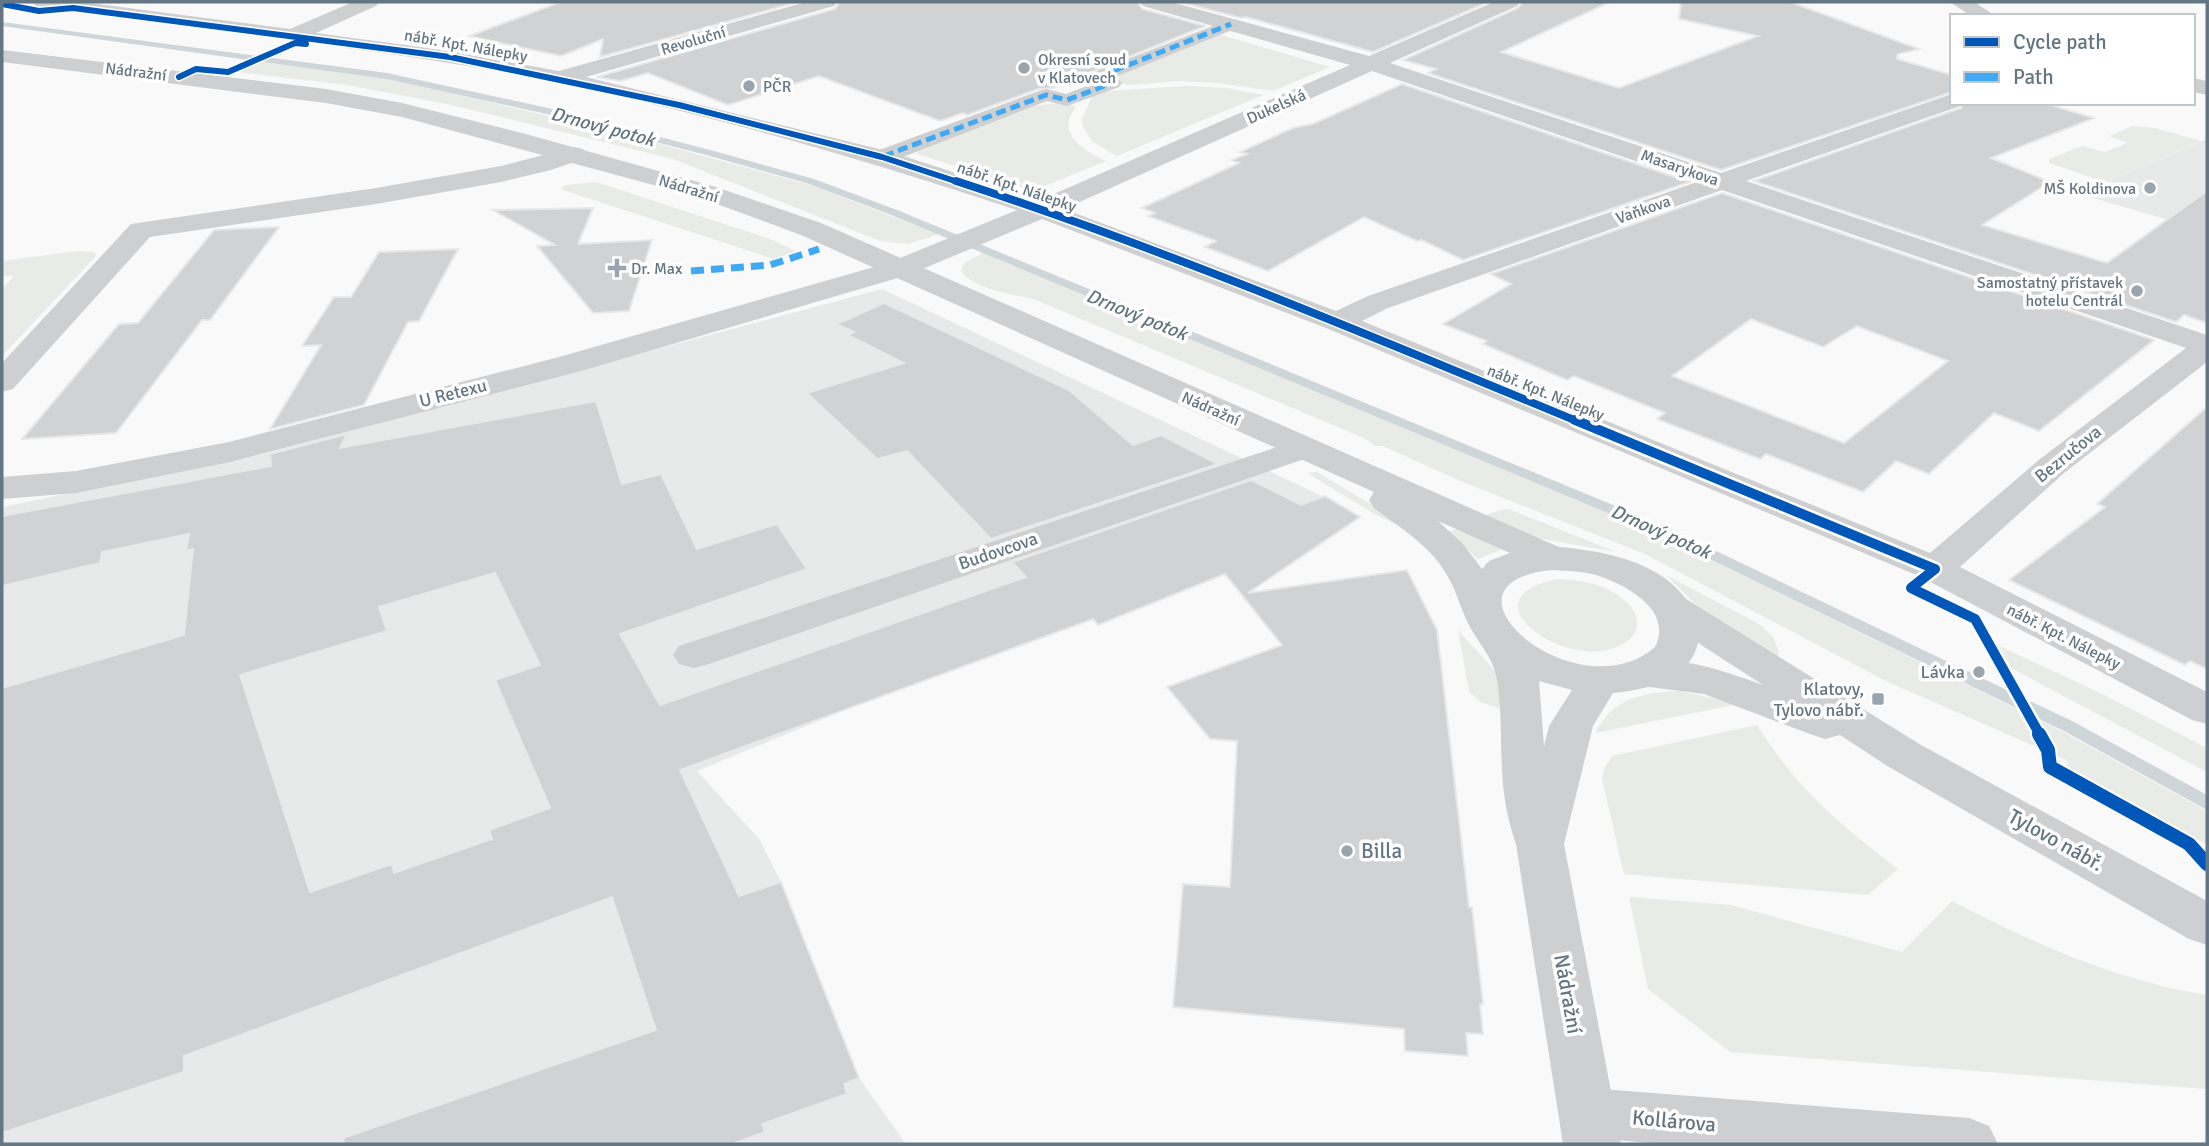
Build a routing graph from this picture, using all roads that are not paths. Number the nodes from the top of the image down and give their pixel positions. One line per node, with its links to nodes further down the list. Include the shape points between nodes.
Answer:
1 (40, 2): 9 (street, nábř. Kpt. Nálepky)
2 (369, 2): 9 (street)
3 (827, 2): 12 (street, Revoluční)
4 (1150, 2): 8 (street, Masarykova)
5 (1510, 2): 11 (street, Dukelská)
6 (1960, 2): 7 (street)
7 (1982, 14)
8 (1231, 24): 11 (street, Masarykova); 15 (street, via 1101,76 1112,83 1101,88 1067,100 1046,95)
9 (292, 36): 12 (street, nábř. Kpt. Nálepky, via 450,57)
10 (2, 55): 14 (street, Nádražní, via 338,98 453,121)
11 (1371, 64): 16 (street, Masarykova); 17 (street, Dukelská)
12 (559, 78): 15 (street, nábř. Kpt. Nálepky)
13 (1950, 102): 16 (street, Vaňkova)
14 (573, 154): 19 (street, Nádražní, via 707,192 811,229); 22 (street, via 501,174 141,230)
15 (882, 158): 17 (street, nábř. Kpt. Nálepky)
16 (1722, 181): 20 (street, Vaňkova, via 1378,302); 21 (street, Masarykova)
17 (1041, 209): 18 (street, Dukelská); 20 (street, nábř. Kpt. Nálepky)
18 (1005, 225): 19 (street, U Retexu)
19 (898, 269): 23 (street, Nádražní); 24 (street, U Retexu, via 570,364 230,452 76,482)
20 (1336, 322): 26 (street, nábř. Kpt. Nálepky)
21 (2207, 346): 26 (street, Bezručova, via 2052,466)
22 (2, 382)
23 (1320, 455): 25 (street, Nádražní); 28 (street, Nádražní, via 1432,536 1455,558); 30 (street, Budovcova)
24 (2, 488)
25 (1552, 558): 27 (street, Nádražní, via 1582,560 1622,571 1648,584); 28 (street, Nádražní, via 1516,564 1496,575 1484,591)
26 (1936, 569): 32 (street, nábř. Kpt. Nálepky)
27 (1672, 608): 31 (street, Nádražní, via 1681,628 1678,647 1665,663); 33 (street, Tylovo nábř.)
28 (1481, 609): 29 (street, Nádražní, via 1489,628)
29 (1507, 647): 31 (street, Nádražní, via 1544,668 1577,677); 34 (street, Nádražní, via 1519,685 1523,780)
30 (694, 655)
31 (1621, 676): 33 (street, Tylovo nábř., via 1691,677 1716,683); 34 (street, Nádražní, via 1571,726)
32 (2207, 710)
33 (1905, 756): 35 (street, Tylovo nábř.)
34 (1540, 844): 36 (street, Nádražní)
35 (2207, 925)
36 (1590, 1129): 37 (street, Kollárova)
37 (1969, 1144)

